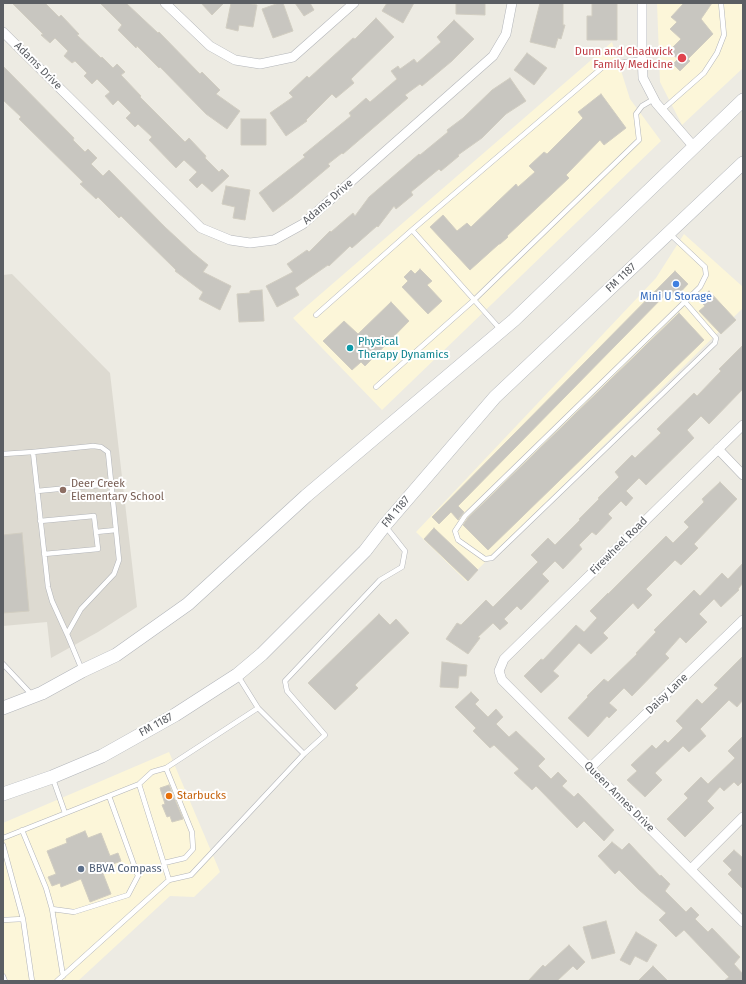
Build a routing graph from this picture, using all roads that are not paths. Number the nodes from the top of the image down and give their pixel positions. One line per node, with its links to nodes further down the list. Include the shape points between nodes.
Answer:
1 (165, 3): 2 (street, via 210,46 235,60 260,64 293,57)
2 (354, 3)
3 (512, 3): 6 (street, Adams Drive, via 506,34 493,56 303,224 274,240 250,243 230,240 201,228)
4 (642, 3): 7 (street)
5 (721, 3): 10 (lane, via 724,35 717,53 704,72)
6 (3, 32)
7 (642, 59): 8 (street, via 643,78); 13 (lane, via 604,66)
8 (654, 99): 10 (street); 15 (lane, via 642,106 636,114 640,140)
9 (743, 100): 11 (main road)
10 (662, 110): 11 (street)
11 (694, 146): 18 (main road)
12 (743, 163): 14 (main road, FM 1187 / FM 1187)
13 (412, 230): 15 (lane); 17 (lane)
14 (669, 233): 16 (lane, via 705,267 706,275 700,287); 28 (main road, FM 1187 / FM 1187, via 494,397)
15 (474, 300): 18 (lane); 19 (lane)
16 (685, 302): 16 (lane, via 465,516 455,531 458,540 485,559 492,558 714,343 716,338)
17 (316, 315)
18 (501, 331): 35 (main road, via 306,496 188,604 116,655)
19 (376, 387)
20 (743, 425): 21 (street, Firewheel Road)
21 (718, 449): 24 (street); 36 (street, Firewheel Road, via 504,659)
22 (33, 452): 23 (lane); 25 (lane, via 101,447 108,452); 26 (lane)
23 (3, 454)
24 (743, 475)
25 (111, 484): 26 (lane); 29 (lane)
26 (37, 491): 27 (lane)
27 (40, 521): 30 (lane, via 94,516); 31 (lane)
28 (385, 525): 37 (main road, FM 1187 / FM 1187, via 365,551 262,654); 42 (lane, via 405,551 402,566 380,580 285,681 287,691 325,735)
29 (116, 530): 30 (lane); 33 (lane, via 119,560 114,574 81,610)
30 (96, 532): 31 (lane, via 98,549)
31 (44, 554): 33 (lane, via 52,601)
32 (743, 620): 44 (street, Daisy Lane)
33 (67, 634): 35 (lane)
34 (3, 664): 38 (lane)
35 (82, 671): 38 (main road)
36 (500, 671): 44 (street, Queen Annes Drive, via 502,680)
37 (237, 675): 40 (lane); 45 (main road, FM 1187 / FM 1187, via 102,756)
38 (38, 695): 39 (main road); 41 (main road, via 31,706)
39 (3, 708)
40 (258, 708): 42 (lane); 43 (lane)
41 (3, 717)
42 (304, 754): 56 (lane, via 190,875)
43 (166, 768): 46 (lane, via 152,772); 54 (lane, via 192,832 193,849 185,858)
44 (590, 768): 55 (street, Queen Annes Drive)
45 (52, 778): 47 (main road, FM 1187 / FM 1187); 49 (lane)
46 (139, 784): 48 (lane); 54 (lane)
47 (3, 794)
48 (109, 796): 49 (lane); 57 (lane, via 138,876 128,895 74,912)
49 (65, 813): 51 (lane)
50 (743, 817): 55 (street)
51 (22, 830): 52 (lane); 57 (lane)
52 (3, 838)
53 (3, 845): 58 (lane)
54 (164, 863): 56 (lane)
55 (690, 869): 60 (street, Queen Annes Drive)
56 (169, 880): 62 (lane)
57 (52, 909): 62 (lane)
58 (23, 919): 59 (lane); 64 (lane)
59 (3, 920)
60 (743, 922)
61 (3, 976): 63 (lane)
62 (63, 976): 65 (lane)
63 (5, 981)
64 (32, 981)
65 (57, 981)

